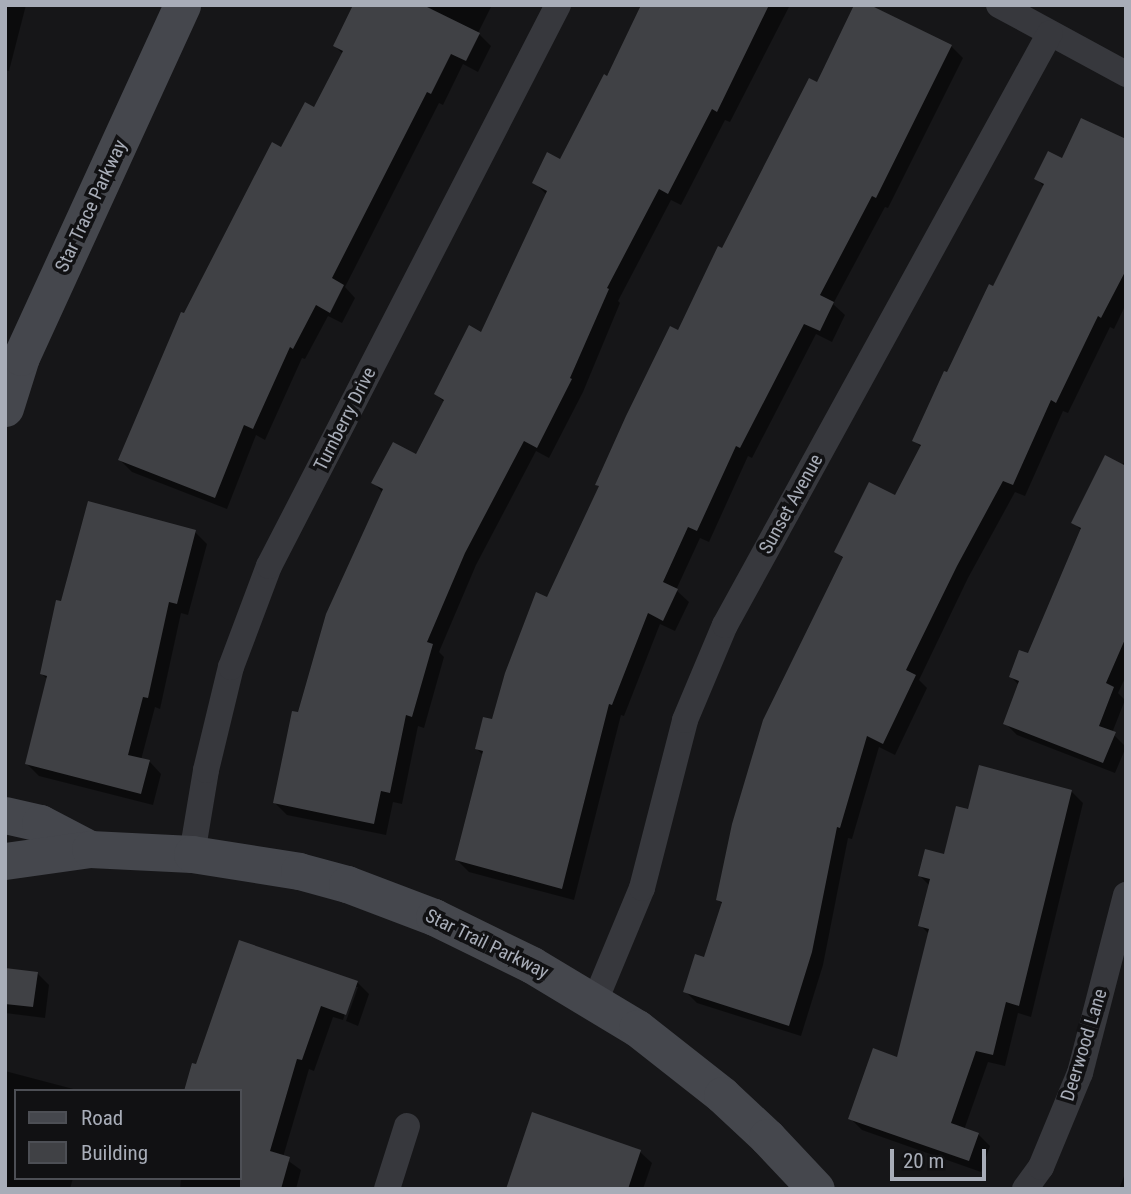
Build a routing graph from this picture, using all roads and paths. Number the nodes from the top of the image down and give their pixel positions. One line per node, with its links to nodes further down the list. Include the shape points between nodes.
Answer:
1 (182, 5): 6 (street, Star Trace Parkway, via 20,356)
2 (558, 5): 9 (street, Turnberry Drive, via 269,566 231,667)
3 (999, 5): 4 (street)
4 (1050, 33): 5 (street); 12 (street, Sunset Avenue, via 725,625 685,720 642,888)
5 (1126, 74)
6 (5, 408)
7 (5, 815): 8 (street, Star Trail Parkway, via 40,822)
8 (90, 849): 9 (street, Star Trail Parkway); 10 (street, Star Trail Parkway)
9 (192, 854): 12 (street, Star Trail Parkway, via 299,871 381,896 482,940)
10 (5, 861)
11 (1126, 895): 16 (street, Deerwood Lane, via 1080,1073 1041,1167)
12 (595, 1001): 15 (street, Star Trail Parkway, via 722,1095)
13 (407, 1126): 14 (street)
14 (387, 1189)
15 (816, 1189)
16 (1025, 1189)

